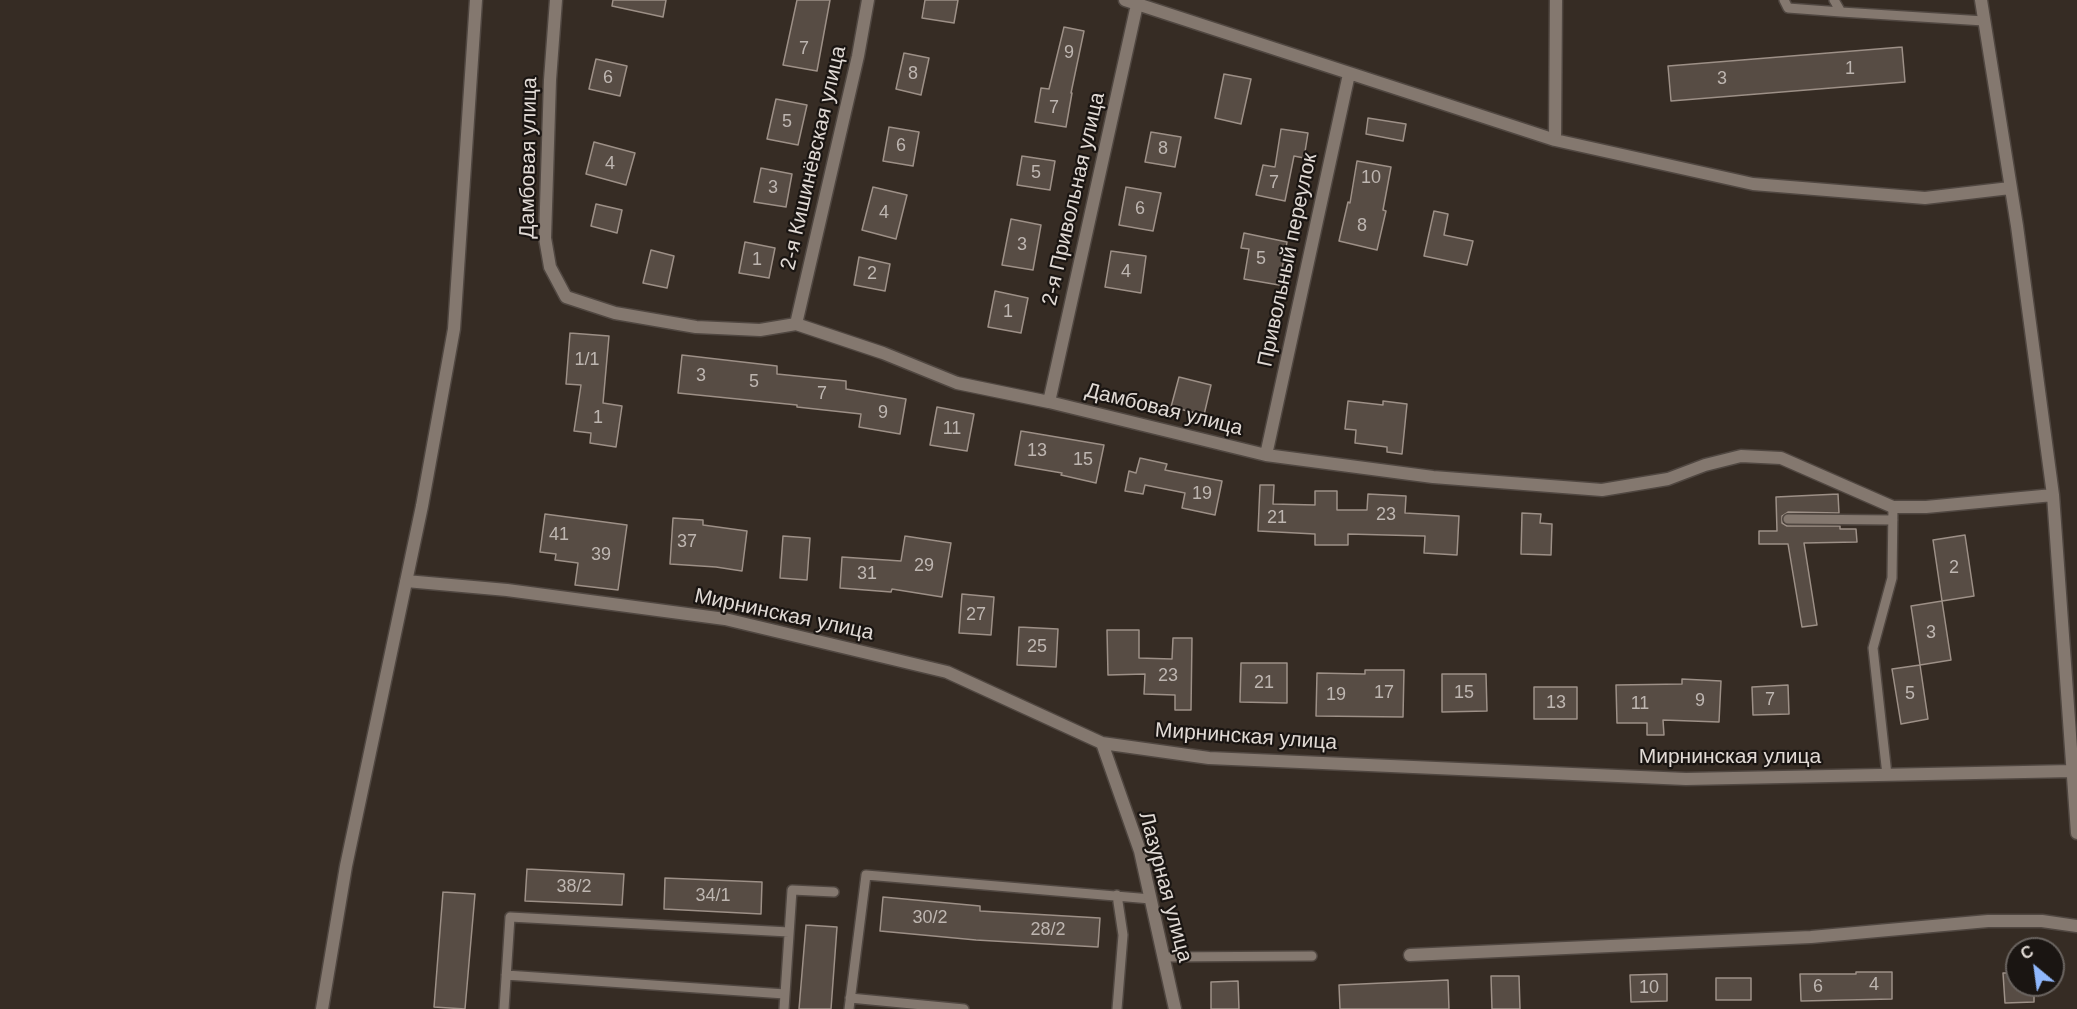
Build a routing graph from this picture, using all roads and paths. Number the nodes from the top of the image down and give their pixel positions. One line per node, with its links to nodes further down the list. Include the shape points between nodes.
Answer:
1 (476, 0): 21 (street, via 454,329)
2 (556, 0): 14 (street, Дамбовая улица, via 545,238 550,267 567,297 615,313 696,327 760,330)
3 (868, 0): 14 (street, 2-я Кишинёвская улица)
4 (1556, 0): 12 (street)
5 (1784, 0): 9 (lane, via 1788,8)
6 (1834, 0): 9 (lane)
7 (1981, 0): 10 (street)
8 (1134, 1): 11 (street); 15 (street, 2-я Привольная улица)
9 (1841, 12): 10 (lane)
10 (1984, 21): 13 (street)
11 (1349, 74): 12 (street); 16 (street, Привольный переулок)
12 (1555, 140): 13 (street, via 1754,184 1924,198)
13 (2010, 188): 17 (street)
14 (796, 324): 15 (street, Дамбовая улица, via 957,383)
15 (1049, 402): 16 (street, Дамбовая улица)
16 (1266, 455): 18 (street, Дамбовая улица, via 1433,477 1602,490 1668,479 1741,456 1781,458)
17 (2053, 495): 18 (street, Дамбовая улица); 23 (street)
18 (1893, 507): 20 (lane)
19 (1788, 519): 20 (lane)
20 (1893, 520): 24 (lane, via 1893,578 1872,648)
21 (406, 581): 22 (street, Мирнинская улица, via 507,590 725,619 947,672); 37 (street, via 346,866)
22 (1102, 743): 24 (street, Мирнинская улица, via 1209,758 1686,779); 28 (street, Лазурная улица, via 1140,851)
23 (2072, 771): 24 (street, Мирнинская улица); 25 (street)
24 (1887, 775)
25 (2077, 832)
26 (834, 892): 30 (lane, via 792,890)
27 (1117, 896): 28 (lane); 36 (lane, via 866,875); 42 (lane, via 1123,935)
28 (1151, 899): 33 (street, Лазурная улица)
29 (2077, 926): 31 (street, via 2042,921 1988,921 1811,937)
30 (789, 932): 34 (lane, via 510,917); 35 (lane)
31 (1410, 955)
32 (1312, 956): 33 (lane)
33 (1164, 957): 43 (street, Лазурная улица)
34 (506, 975): 35 (lane); 38 (lane)
35 (785, 994): 39 (lane)
36 (850, 998): 40 (lane); 41 (lane)
37 (321, 1009)
38 (504, 1009)
39 (784, 1009)
40 (849, 1009)
41 (964, 1009)
42 (1117, 1009)
43 (1174, 1009)

